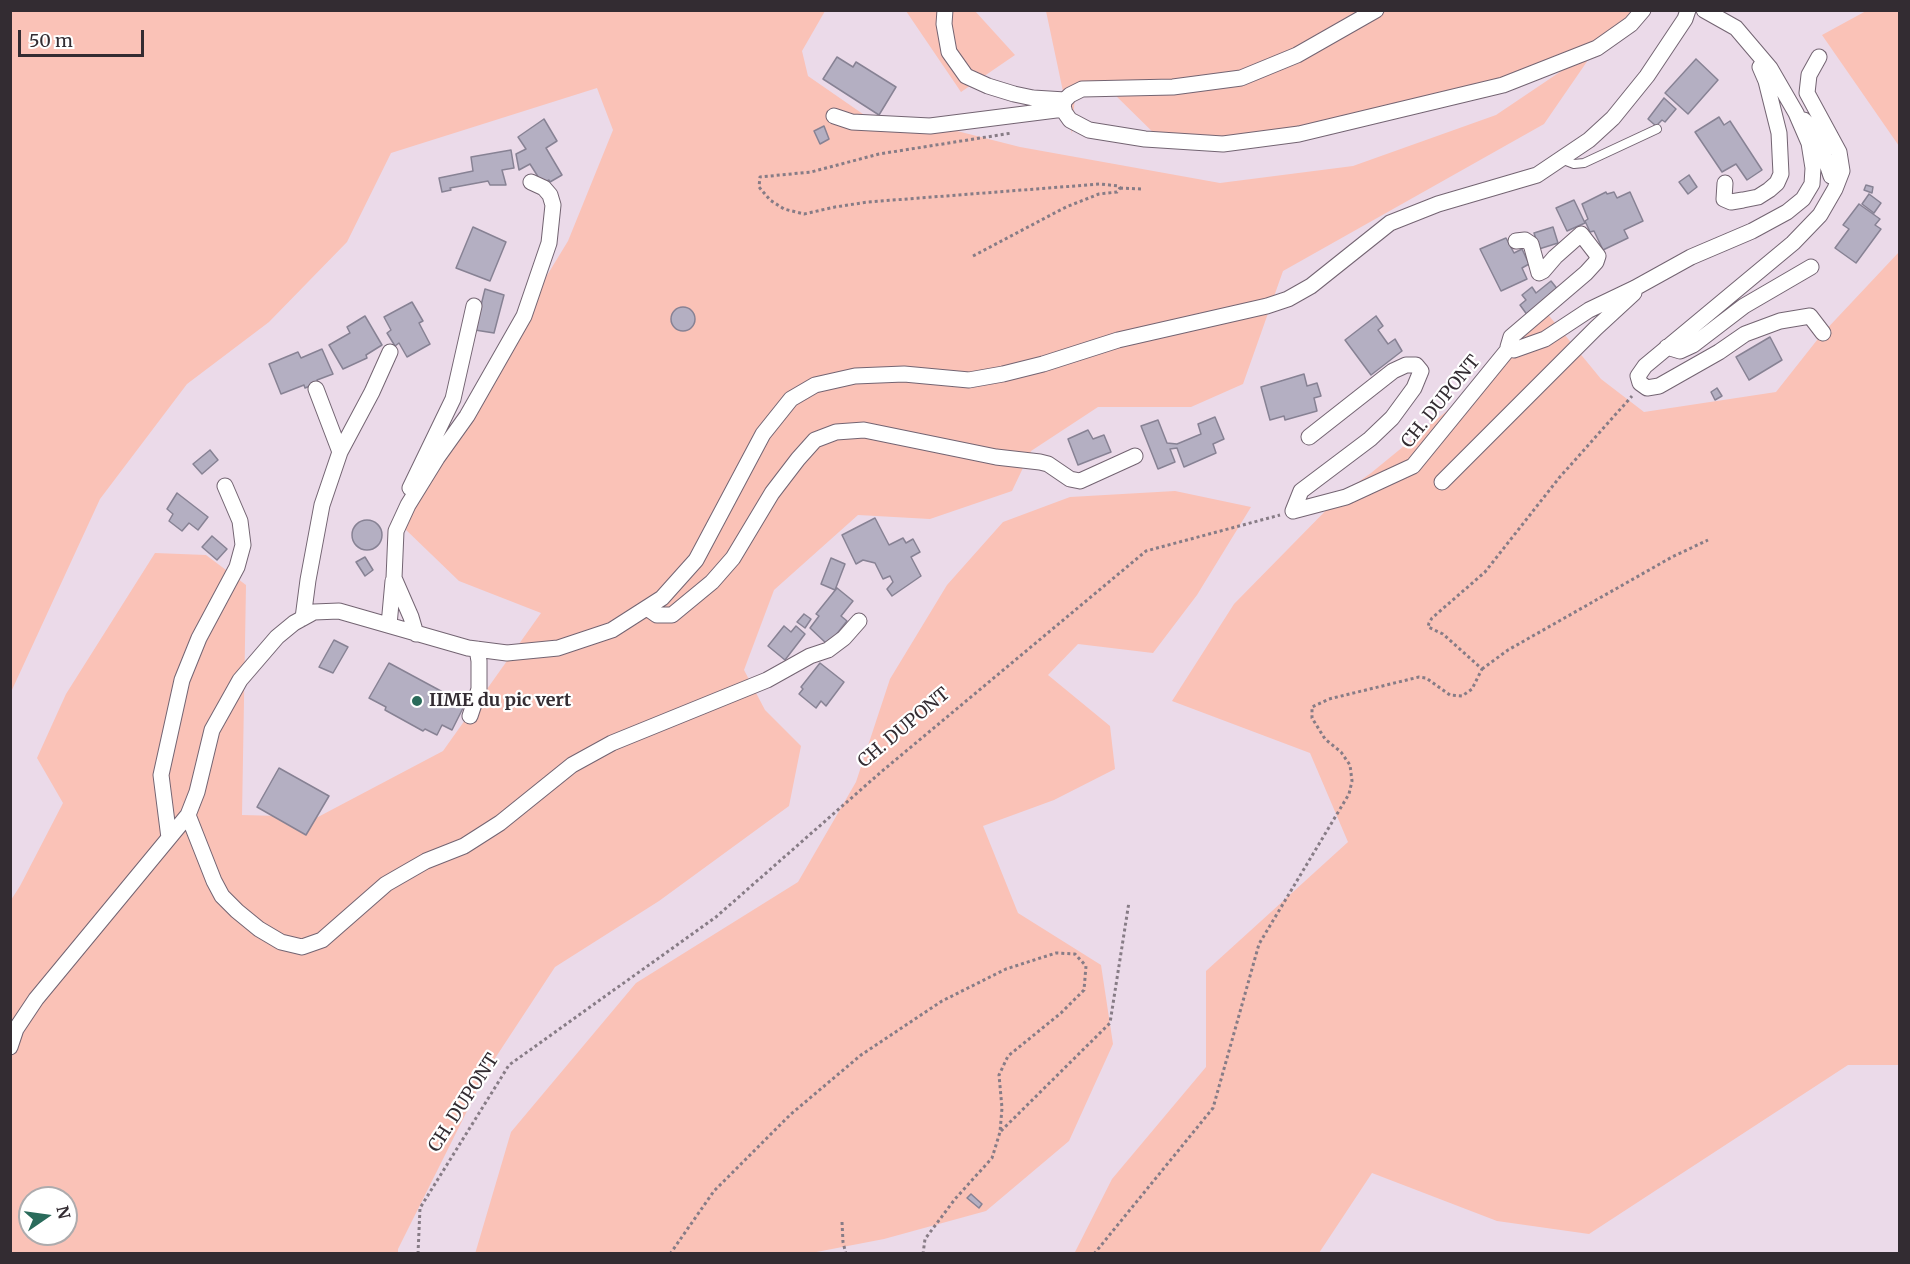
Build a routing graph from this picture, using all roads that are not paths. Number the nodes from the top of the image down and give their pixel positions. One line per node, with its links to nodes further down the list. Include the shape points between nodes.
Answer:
1 (945, 10): 8 (street, via 949,52 966,76 1014,94)
2 (1376, 10): 8 (street, via 1297,55 1241,78 1173,87 1082,89 1070,95)
3 (1643, 10): 8 (street, via 1597,48 1503,85 1299,134 1222,144 1145,139 1089,130 1070,120)
4 (1688, 10): 12 (street, via 1647,76 1613,118)
5 (1704, 10): 6 (street, via 1736,28)
6 (1751, 46): 9 (street, via 1770,68); 15 (street, via 1778,125 1781,174 1777,183 1758,197 1731,202 1724,199)
7 (1819, 57): 13 (street, via 1809,75 1807,93 1839,152)
8 (1064, 104): 10 (street, via 930,126 852,122)
9 (1796, 113): 13 (street, via 1817,134 1832,176); 18 (street, via 1809,143 1812,168 1812,184 1803,199 1787,212)
10 (834, 116)
11 (1657, 129): 12 (lane, via 1584,163)
12 (1561, 159): 32 (street, via 1537,175 1438,204 1390,223 1311,286 1267,306 969,380 904,374 816,385 791,399 763,434 696,560 662,598)
13 (1840, 175): 22 (street, via 1820,214 1793,243)
14 (531, 182): 30 (street, via 544,188 553,205 549,243 524,316)
15 (1725, 183)
16 (1516, 241): 21 (street, CH. DUPONT, via 1531,244 1539,273 1581,234 1598,256 1586,273 1511,337)
17 (1811, 267): 22 (street, via 1744,306 1693,345 1680,351)
18 (1640, 286): 21 (street, via 1589,310 1545,339 1515,350); 28 (street)
19 (474, 306): 30 (street, via 453,399 413,478)
20 (1823, 333): 22 (street, via 1810,316 1780,321 1745,334 1659,386 1647,388 1638,376)
21 (1510, 347): 25 (street, CH. DUPONT, via 1413,466 1346,497 1293,511 1301,491 1392,417 1414,388 1421,371 1416,364 1393,371)
22 (1668, 348)
23 (390, 352): 26 (street)
24 (316, 389): 26 (street)
25 (1309, 437)
26 (340, 452): 33 (street, via 322,505)
27 (1136, 456): 32 (street, via 1080,481 1040,462 864,430 836,432 815,440 798,459 772,493 733,558 712,582 672,615 657,615)
28 (1442, 482)
29 (225, 486): 40 (street, via 240,521 243,545 237,567 199,638 182,680 161,776)
30 (396, 531): 31 (street)
31 (394, 578): 35 (street); 36 (street)
32 (647, 608): 37 (street, via 612,630 558,648 507,653)
33 (303, 618): 35 (street, via 314,612 339,611); 39 (street, via 277,636 240,680 212,730)
34 (860, 621): 39 (street, via 828,650 572,765 500,823 464,846 426,861 386,884 322,940 302,947 281,942 259,929 222,896)
35 (389, 625): 36 (street)
36 (416, 634): 37 (street)
37 (477, 649): 38 (street, via 479,689)
38 (470, 716)
39 (188, 815): 40 (street)
40 (169, 838): 41 (street, via 36,999 16,1029)
41 (10, 1047)

